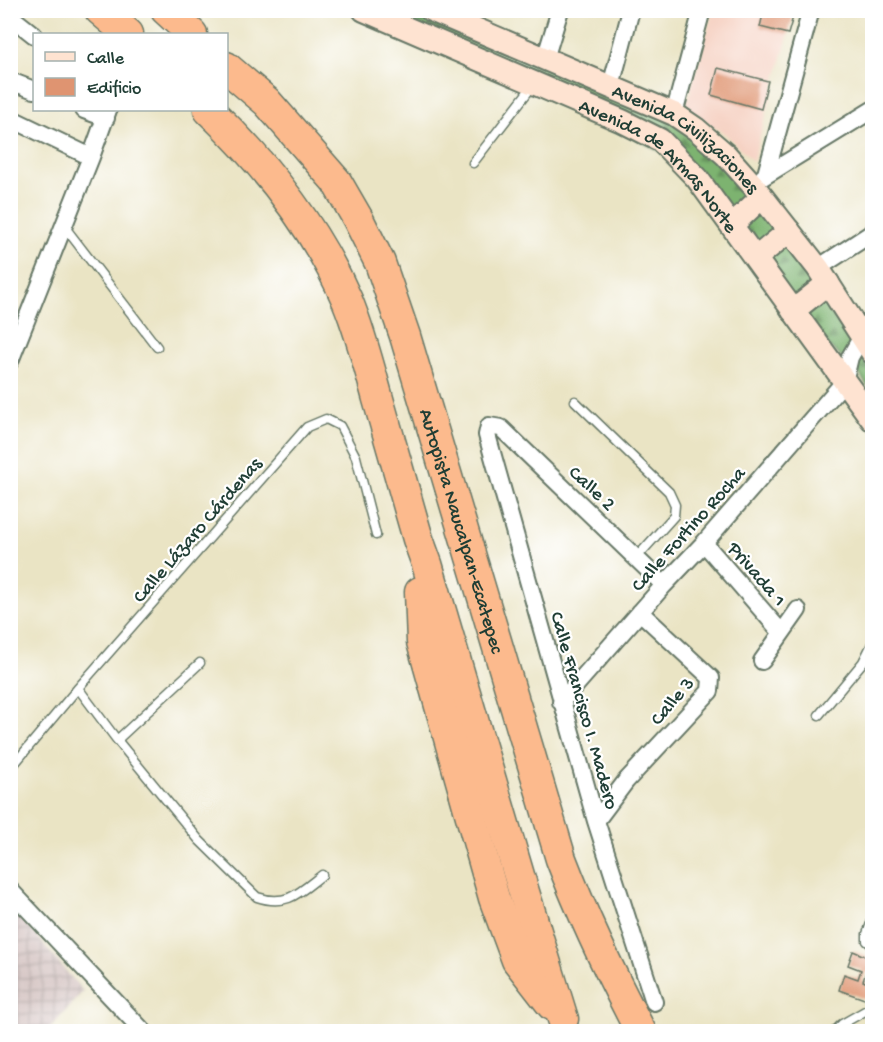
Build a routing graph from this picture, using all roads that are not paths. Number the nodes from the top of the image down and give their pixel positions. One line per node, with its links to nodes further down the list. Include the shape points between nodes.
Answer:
1 (100, 10): 11 (highway)
2 (166, 10): 12 (highway)
3 (364, 10): 14 (main road, Avenida de Armas Norte)
4 (431, 10): 10 (main road, Avenida Civilizaciones)
5 (560, 10): 15 (street)
6 (631, 10): 19 (street)
7 (702, 10): 25 (street)
8 (811, 10): 31 (street)
9 (10, 16): 13 (street)
10 (460, 23): 14 (main road); 15 (main road, Avenida Civilizaciones)
11 (127, 33)
12 (191, 33)
13 (33, 34)
14 (450, 49): 18 (main road, Avenida de Armas Norte)
15 (545, 59): 19 (main road, Avenida Civilizaciones)
16 (228, 69): 73 (highway, Autopista Naucalpan-Ecatepec, via 267,102 336,182 380,263 561,859 600,952)
17 (13, 82): 20 (street)
18 (535, 84): 28 (main road, Avenida de Armas Norte, via 660,140); 30 (lane)
19 (611, 86): 25 (main road, Avenida Civilizaciones)
20 (33, 90)
21 (873, 110): 31 (street)
22 (90, 111): 24 (street)
23 (210, 111): 47 (highway, via 246,146 287,196 335,275 364,348)
24 (107, 114): 29 (street)
25 (674, 114): 27 (main road, Avenida Civilizaciones)
26 (10, 118): 29 (street)
27 (696, 129): 28 (main road); 31 (main road, Avenida Civilizaciones)
28 (672, 153): 32 (main road, Avenida de Armas Norte, via 697,178)
29 (92, 157): 33 (street)
30 (473, 163)
31 (760, 185): 32 (main road); 34 (main road, Avenida Civilizaciones)
32 (732, 225): 36 (main road, Avenida de Armas Norte)
33 (64, 226): 40 (lane); 41 (street)
34 (789, 231): 36 (main road); 37 (main road, Avenida Civilizaciones)
35 (873, 233): 37 (street)
36 (756, 258): 38 (main road, Avenida de Armas Norte)
37 (823, 275): 38 (main road); 39 (main road, Avenida Civilizaciones)
38 (793, 311): 42 (main road, Avenida de Armas Norte)
39 (869, 336): 42 (street, via 850,357)
40 (157, 347)
41 (10, 361)
42 (844, 382): 44 (main road, Avenida de Armas Norte); 48 (street, Calle Fortino Rocha)
43 (575, 401): 49 (lane, via 669,492 675,505 674,516)
44 (873, 419)
45 (489, 426): 49 (street, Calle 2, via 501,428); 59 (street, Calle Francisco I. Madero, via 487,435)
46 (376, 535): 58 (lane, Calle Lázaro Cárdenas, via 356,457 340,426 326,419 307,427)
47 (418, 539): 51 (highway); 68 (highway, via 423,574 484,798); 71 (highway)
48 (704, 543): 50 (street, Calle Fortino Rocha); 54 (street, Privada 1)
49 (637, 557): 50 (street, Calle 2)
50 (664, 585): 53 (street, Calle Fortino Rocha)
51 (420, 592): 68 (highway, via 504,895 525,953); 71 (highway, via 426,692 481,891 498,936)
52 (798, 610): 54 (street, Privada 1)
53 (640, 612): 59 (street, Calle Fortino Rocha); 63 (street, Calle 3, via 711,678 710,691 626,781)
54 (781, 632): 56 (street, Privada 1)
55 (873, 644): 60 (lane)
56 (762, 661)
57 (200, 663): 61 (lane)
58 (78, 688): 61 (lane); 62 (lane, Calle Lázaro Cárdenas)
59 (561, 702): 63 (street, Calle Francisco I. Madero)
60 (819, 715)
61 (117, 740): 64 (lane, via 199,840 257,897 268,901 294,897)
62 (10, 769)
63 (596, 821): 69 (street, Calle Francisco I. Madero)
64 (322, 875)
65 (10, 890): 72 (street)
66 (873, 921): 67 (lane, via 867,941)
67 (873, 945)
68 (548, 992): 71 (highway)
69 (654, 1002)
70 (873, 1007): 74 (lane)
71 (566, 1026)
72 (144, 1032)
73 (641, 1032)
74 (834, 1032)

